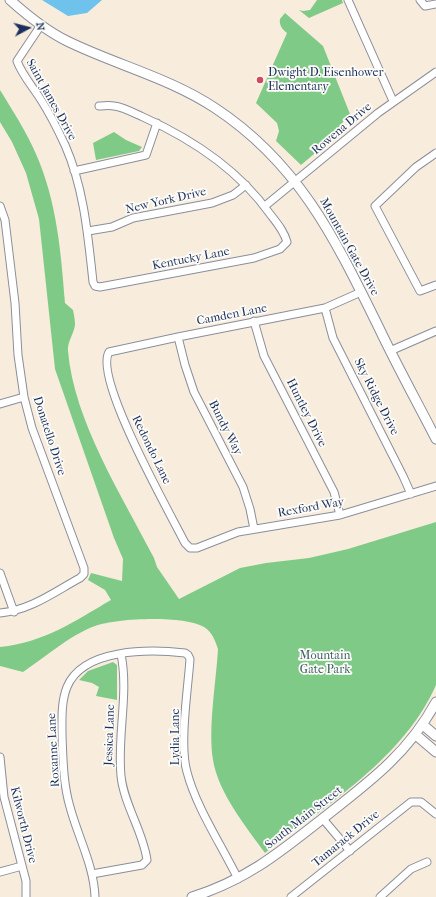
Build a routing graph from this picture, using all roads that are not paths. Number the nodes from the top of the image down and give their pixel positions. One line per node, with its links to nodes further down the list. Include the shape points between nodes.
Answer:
1 (10, 0): 5 (main road, Mountain Gate Drive)
2 (348, 0): 7 (street)
3 (420, 0): 4 (street, via 425,6)
4 (436, 4)
5 (41, 25): 11 (street, Saint James Drive, via 17,61 53,122); 12 (main road, Mountain Gate Drive, via 66,41 170,84 216,108 260,144)
6 (436, 72): 7 (street, Rowena Drive)
7 (393, 101): 12 (street, Rowena Drive)
8 (99, 106): 9 (street, via 115,106)
9 (157, 123): 11 (street, via 146,155); 13 (street, via 203,148)
10 (436, 153): 17 (street, via 416,167 375,206 420,291)
11 (74, 171): 16 (street, Saint James Drive)
12 (296, 181): 15 (street, Rowena Drive); 19 (main road, Mountain Gate Drive, via 335,240)
13 (246, 185): 15 (street); 16 (street, New York Drive, via 212,203 133,218 112,227)
14 (0, 206): 26 (street, Donatello Drive, via 5,220)
15 (265, 206): 18 (street, Kentucky Lane, via 285,235 287,242 280,249 254,258)
16 (88, 231): 18 (street, Saint James Drive)
17 (436, 285)
18 (95, 286)
19 (361, 292): 20 (street, Camden Lane); 24 (main road, Mountain Gate Drive)
20 (325, 308): 21 (street, Camden Lane); 30 (street, Sky Ridge Drive, via 333,338)
21 (254, 321): 23 (street, Camden Lane); 31 (street, Huntley Drive, via 264,356 334,492)
22 (436, 331): 24 (street)
23 (178, 337): 25 (street, Camden Lane, via 114,350); 32 (street, Bundy Way, via 194,392 243,487)
24 (390, 352): 28 (main road, Mountain Gate Drive)
25 (106, 356): 33 (street, Redondo Lane, via 113,393 125,425 185,543)
26 (24, 398): 27 (street); 35 (street, Donatello Drive, via 32,428 84,568 84,574 35,604)
27 (0, 404)
28 (436, 439)
29 (436, 486): 30 (street, Rexford Way)
30 (411, 494): 31 (street, Rexford Way)
31 (340, 515): 32 (street, Rexford Way)
32 (254, 529): 33 (street, Rexford Way)
33 (190, 548)
34 (0, 573): 35 (street)
35 (14, 612): 36 (street)
36 (0, 613)
37 (121, 654): 50 (street, Roxanne Lane, via 96,660 77,673 63,698 63,770 70,807); 50 (street, Jessica Lane, via 124,680 119,748 121,778 146,860 142,865); 51 (street, Lydia Lane, via 158,650 188,655 190,659 184,750 186,771)
38 (436, 702): 39 (main road)
39 (422, 725): 40 (main road, South Main Street); 41 (main road)
40 (416, 735): 42 (main road); 45 (main road, South Main Street, via 389,765)
41 (436, 736)
42 (436, 752)
43 (0, 758): 48 (street, Kilworth Drive, via 6,809)
44 (436, 814): 46 (street, Tamarack Drive, via 417,801 406,805)
45 (323, 818): 46 (street); 51 (main road, South Main Street, via 264,864)
46 (350, 851): 55 (street, Tamarack Drive)
47 (427, 862): 56 (street, via 411,869)
48 (22, 866): 49 (street); 52 (street, Kilworth Drive, via 26,881)
49 (0, 872)
50 (92, 874): 53 (street, Roxanne Lane)
51 (238, 879): 54 (main road, South Main Street)
52 (26, 897)
53 (95, 897)
54 (192, 897)
55 (291, 897)
56 (380, 897)

